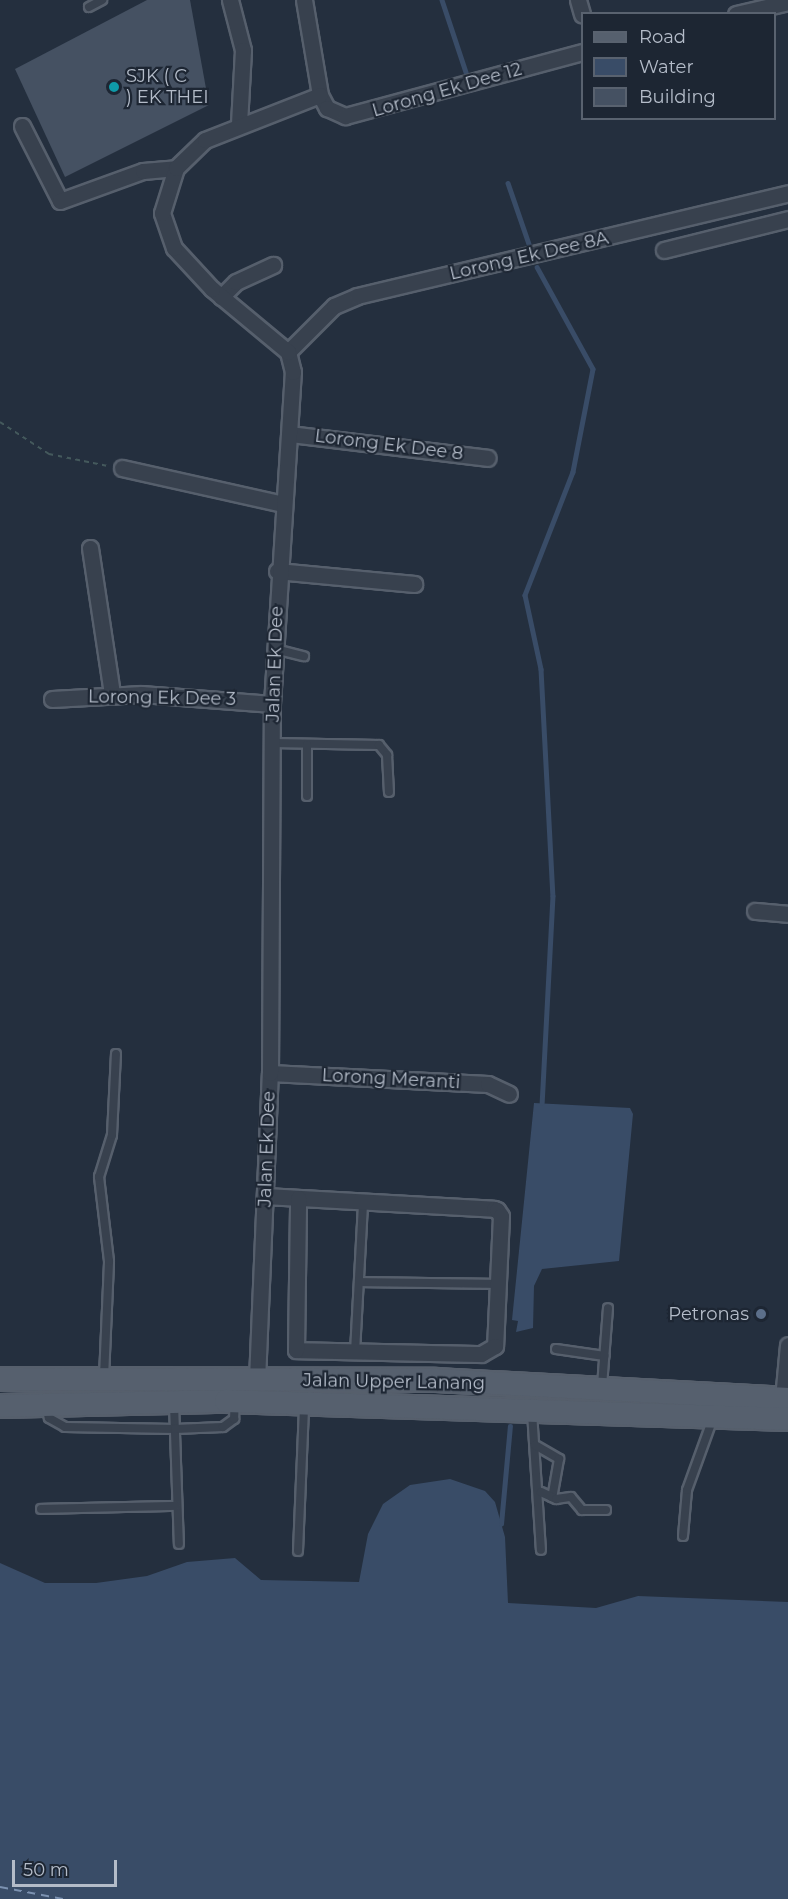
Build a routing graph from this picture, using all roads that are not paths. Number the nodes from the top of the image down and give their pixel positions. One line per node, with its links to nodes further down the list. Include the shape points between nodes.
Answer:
1 (102, 0): 5 (lane)
2 (230, 0): 9 (street, via 243,50)
3 (304, 0): 8 (street)
4 (788, 2): 6 (street)
5 (89, 7)
6 (742, 12)
7 (581, 52): 8 (street, Lorong Ek Dee 12, via 364,113 345,116 327,108)
8 (320, 95): 9 (street)
9 (239, 123): 11 (street, via 205,140)
10 (22, 126): 11 (street, via 60,201 143,171)
11 (176, 168): 18 (street, via 164,200 165,228 174,248)
12 (783, 195): 13 (street); 14 (street, Lorong Ek Dee 8A)
13 (787, 220): 15 (street)
14 (676, 221): 15 (street); 19 (street, Lorong Ek Dee 8A, via 357,296 334,306)
15 (682, 245): 16 (street)
16 (664, 250)
17 (273, 265): 18 (street, via 236,282)
18 (221, 297): 19 (street)
19 (288, 352): 20 (street, Jalan Ek Dee, via 293,372)
20 (290, 434): 21 (street, Lorong Ek Dee 8); 23 (street, Jalan Ek Dee)
21 (488, 458)
22 (122, 468): 23 (street)
23 (284, 504): 25 (street, Jalan Ek Dee)
24 (90, 548): 29 (street)
25 (278, 572): 26 (street); 27 (street, Jalan Ek Dee)
26 (414, 584)
27 (275, 649): 28 (lane); 31 (street, Jalan Ek Dee)
28 (304, 656)
29 (112, 694): 30 (street, Lorong Ek Dee 3); 31 (street, Lorong Ek Dee 3)
30 (52, 699)
31 (272, 704): 32 (street, Jalan Ek Dee)
32 (273, 743): 33 (lane); 39 (street, Jalan Ek Dee)
33 (306, 745): 34 (lane, via 385,748); 35 (lane)
34 (389, 792)
35 (307, 796)
36 (755, 911): 37 (street)
37 (788, 914)
38 (116, 1054): 53 (lane, via 112,1135 99,1177 109,1271)
39 (270, 1073): 40 (street, Lorong Meranti, via 488,1084); 41 (street, Jalan Ek Dee)
40 (509, 1094)
41 (265, 1196): 42 (street); 54 (street, Jalan Ek Dee)
42 (298, 1198): 43 (street); 49 (street, via 293,1347 299,1352)
43 (363, 1202): 44 (lane); 45 (street, via 497,1210 501,1216)
44 (359, 1282): 45 (lane); 49 (lane)
45 (499, 1284): 50 (street, via 495,1346 481,1354)
46 (608, 1308): 51 (lane)
47 (788, 1345): 62 (street)
48 (556, 1349): 51 (lane)
49 (355, 1352): 50 (street)
50 (436, 1354): 55 (street)
51 (604, 1356): 56 (lane)
52 (0, 1379): 53 (main road, Jalan Upper Lanang)
53 (104, 1379): 54 (main road, Jalan Upper Lanang)
54 (257, 1380): 55 (main road, Jalan Upper Lanang)
55 (436, 1380): 56 (main road, Jalan Upper Lanang)
56 (602, 1390): 62 (main road, Jalan Upper Lanang)
57 (174, 1402): 58 (main road, Jalan Upper Lanang); 60 (main road, Jalan Upper Lanang); 65 (lane)
58 (235, 1402): 59 (main road, Jalan Upper Lanang); 65 (lane, via 234,1419 223,1427)
59 (304, 1404): 63 (main road, Jalan Upper Lanang); 75 (lane)
60 (46, 1405): 61 (main road, Jalan Upper Lanang); 65 (lane, via 49,1418 65,1427)
61 (0, 1406)
62 (786, 1406): 64 (main road, Jalan Upper Lanang)
63 (532, 1410): 64 (main road, Jalan Upper Lanang); 66 (lane)
64 (713, 1417): 72 (lane, via 687,1490)
65 (175, 1429): 69 (lane)
66 (535, 1445): 67 (lane); 68 (lane, via 559,1459)
67 (542, 1492): 68 (lane); 74 (lane)
68 (552, 1497): 71 (lane, via 572,1497 582,1510)
69 (177, 1506): 70 (lane); 73 (lane)
70 (41, 1509)
71 (606, 1510)
72 (683, 1536)
73 (178, 1544)
74 (542, 1550)
75 (298, 1551)

